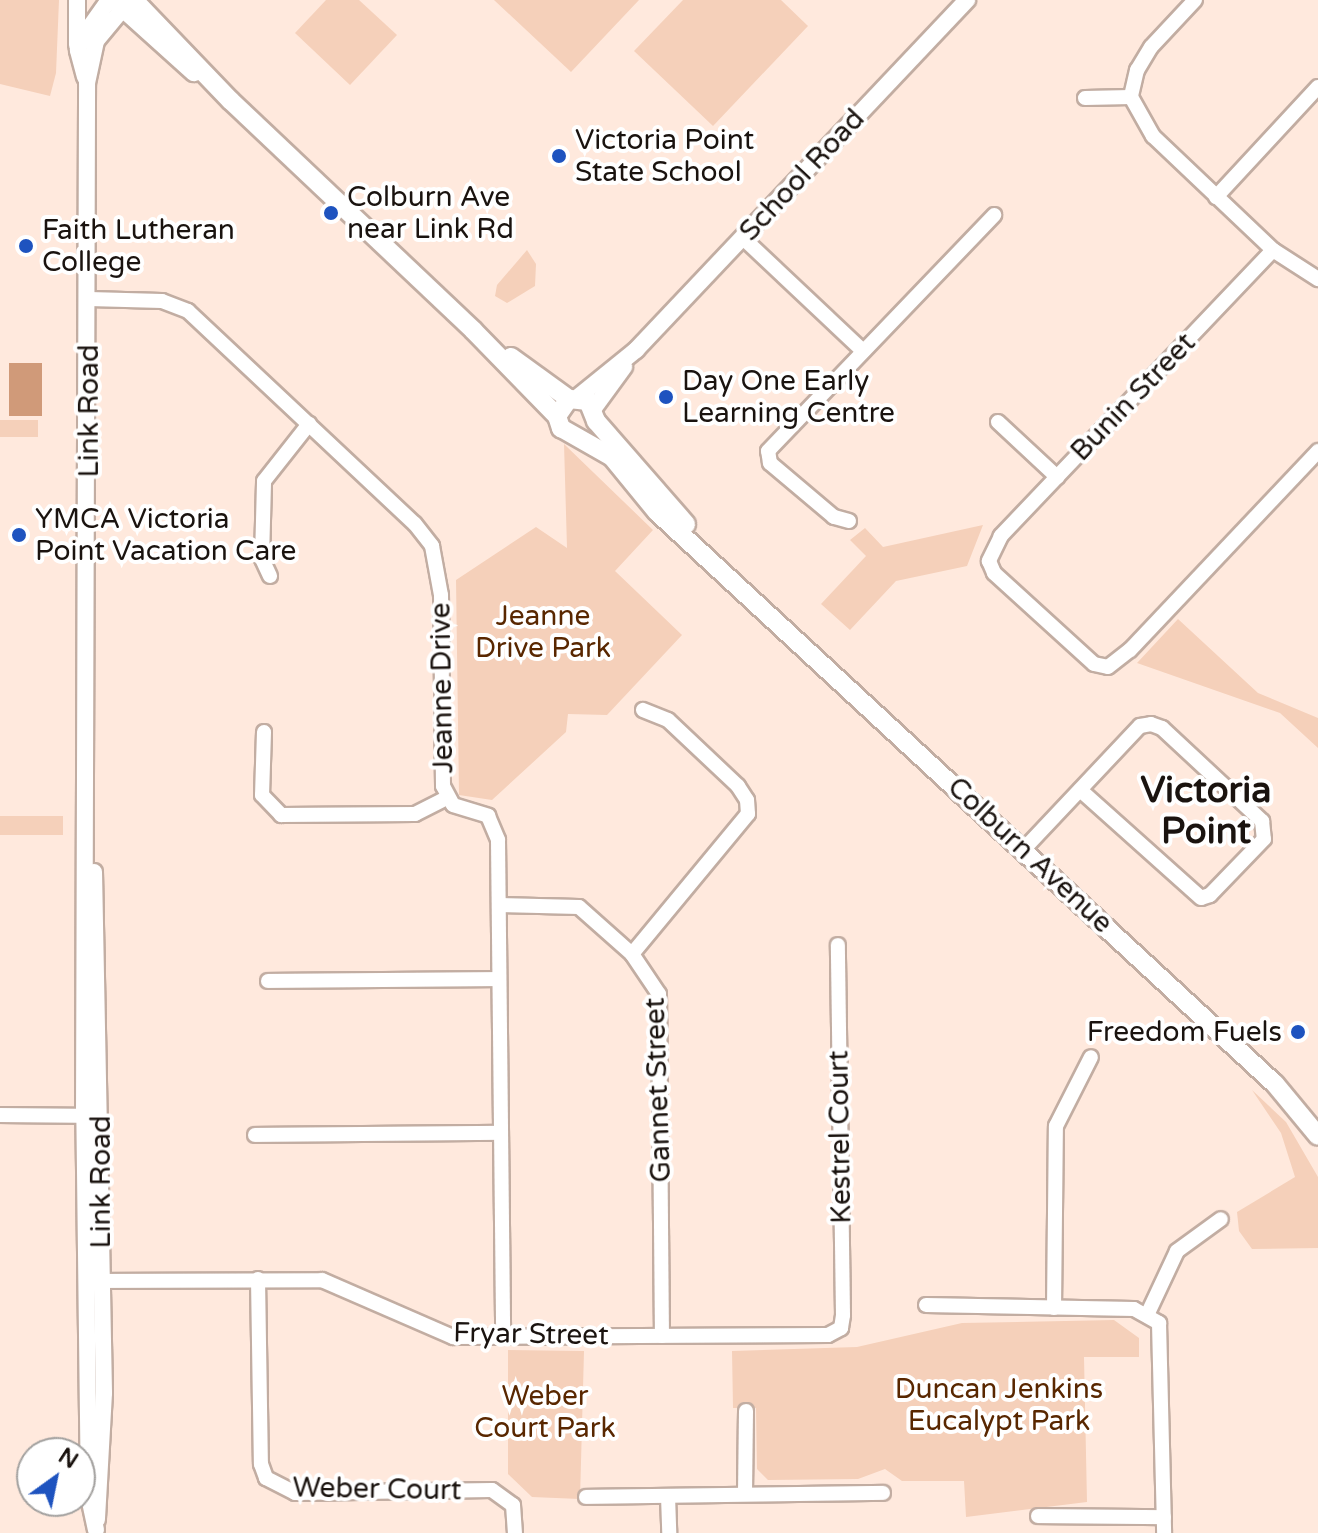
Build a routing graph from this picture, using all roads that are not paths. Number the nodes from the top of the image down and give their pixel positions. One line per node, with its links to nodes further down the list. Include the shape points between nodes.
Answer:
1 (77, 0): 5 (street, Link Road)
2 (1195, 0): 8 (street, via 1151,47 1137,70)
3 (964, 1): 12 (street, School Road)
4 (122, 2): 5 (street, via 85,28); 6 (street, Link Road, via 96,41); 16 (main road, Colburn Avenue)
5 (78, 50): 6 (street, Link Road)
6 (87, 83): 15 (street, Link Road)
7 (1318, 87): 10 (street)
8 (1131, 97): 9 (street); 10 (street, via 1153,136)
9 (1085, 98)
10 (1216, 197): 13 (street)
11 (994, 215): 18 (street)
12 (743, 238): 17 (street, School Road); 18 (street)
13 (1273, 250): 14 (street); 26 (street, Bunin Street)
14 (1318, 279)
15 (89, 299): 23 (street, Jeanne Drive, via 162,301 188,311); 43 (street, Link Road, via 88,835 83,858)
16 (473, 330): 19 (main road, Colburn Avenue); 21 (main road, Colburn Avenue)
17 (636, 350): 19 (street, School Road); 20 (street, School Road)
18 (863, 351): 27 (street, via 768,451 770,463 834,517)
19 (573, 398): 20 (main road, Colburn Avenue); 21 (main road)
20 (595, 414): 24 (main road); 29 (main road, Colburn Avenue)
21 (557, 416): 24 (main road, Colburn Avenue, via 561,428)
22 (998, 422): 26 (street)
23 (309, 424): 28 (street, via 264,481 262,559); 33 (street, Jeanne Drive, via 432,546 441,595)
24 (579, 436): 29 (main road, Colburn Avenue, via 604,449 657,512)
25 (1318, 451): 26 (street, Bunin Street, via 1108,667 1094,664 994,573 989,561 993,544)
26 (1057, 477)
27 (849, 521)
28 (270, 576)
29 (736, 579): 34 (main road, Colburn Avenue)
30 (643, 710): 37 (street, via 668,720 738,786 748,814)
31 (264, 732): 33 (street, via 262,795 281,815 415,814)
32 (1080, 790): 32 (street, via 1140,726 1151,724 1162,728 1262,821 1264,839 1201,898); 34 (street)
33 (447, 798): 35 (street, Jeanne Drive, via 461,809 488,816 495,826)
34 (1024, 849): 41 (main road, Colburn Avenue)
35 (499, 905): 37 (street, Gannet Street, via 579,907); 38 (street, Jeanne Drive)
36 (838, 945): 53 (street, Kestrel Court)
37 (632, 954): 55 (street, Gannet Street, via 659,994)
38 (498, 979): 39 (street); 44 (street, Jeanne Drive)
39 (268, 981)
40 (1091, 1057): 51 (street, via 1056,1126)
41 (1312, 1114): 46 (main road, Colburn Avenue)
42 (0, 1115): 43 (street)
43 (92, 1115): 49 (street, Link Road)
44 (499, 1133): 45 (street); 54 (street, Jeanne Drive)
45 (255, 1135)
46 (1318, 1136)
47 (1221, 1219): 52 (street, via 1177,1251)
48 (258, 1279): 49 (street, Fryar Street); 54 (street, Fryar Street, via 322,1280 453,1337); 64 (street, Weber Court, via 261,1464 266,1478 295,1493 492,1490 513,1505)
49 (94, 1281): 63 (street, Link Road, via 102,1494)
50 (926, 1305): 51 (street)
51 (1054, 1308): 52 (street)
52 (1148, 1313): 62 (street, via 1162,1333)
53 (841, 1328): 55 (street, Fryar Street, via 828,1335)
54 (503, 1336): 55 (street, Fryar Street)
55 (662, 1336)
56 (746, 1411): 57 (street)
57 (745, 1493): 58 (street); 59 (street)
58 (883, 1493)
59 (668, 1496): 60 (street); 65 (street)
60 (586, 1497)
61 (1038, 1516): 62 (street)
62 (1164, 1525)
63 (96, 1531)
64 (515, 1533)
65 (669, 1533)

